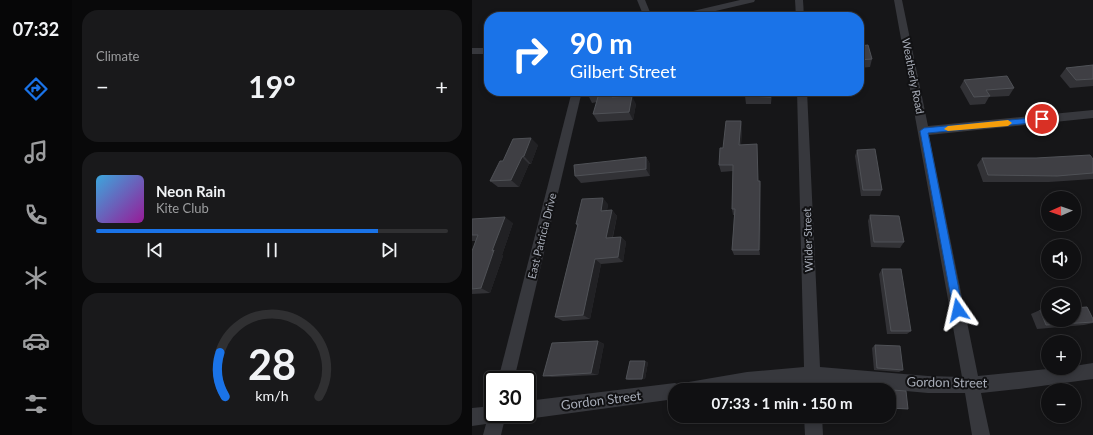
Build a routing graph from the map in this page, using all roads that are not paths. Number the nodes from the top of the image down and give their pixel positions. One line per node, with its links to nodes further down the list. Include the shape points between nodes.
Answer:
1 (640, 0): 5 (street)
2 (750, 0): 6 (street)
3 (799, 0): 7 (street)
4 (898, 0): 13 (street, Weatherly Road)
5 (646, 12)
6 (701, 12)
7 (800, 12)
8 (484, 51): 9 (street)
9 (472, 52)
10 (576, 96): 14 (street, East Patricia Drive)
11 (802, 96): 16 (street, Wilder Street)
12 (1093, 114): 13 (street)
13 (924, 131): 18 (street, Weatherly Road)
14 (508, 371)
15 (1093, 371): 18 (street, Gordon Street)
16 (813, 382): 17 (street, Gordon Street, via 789,376); 18 (street, Gordon Street)
17 (736, 383)
18 (972, 385): 27 (street, Weatherly Road)
19 (668, 392): 20 (street, Gordon Street)
20 (536, 409)
21 (484, 416): 22 (street)
22 (472, 417)
23 (495, 423): 25 (street)
24 (813, 423): 26 (street)
25 (492, 435)
26 (814, 435)
27 (981, 435)

